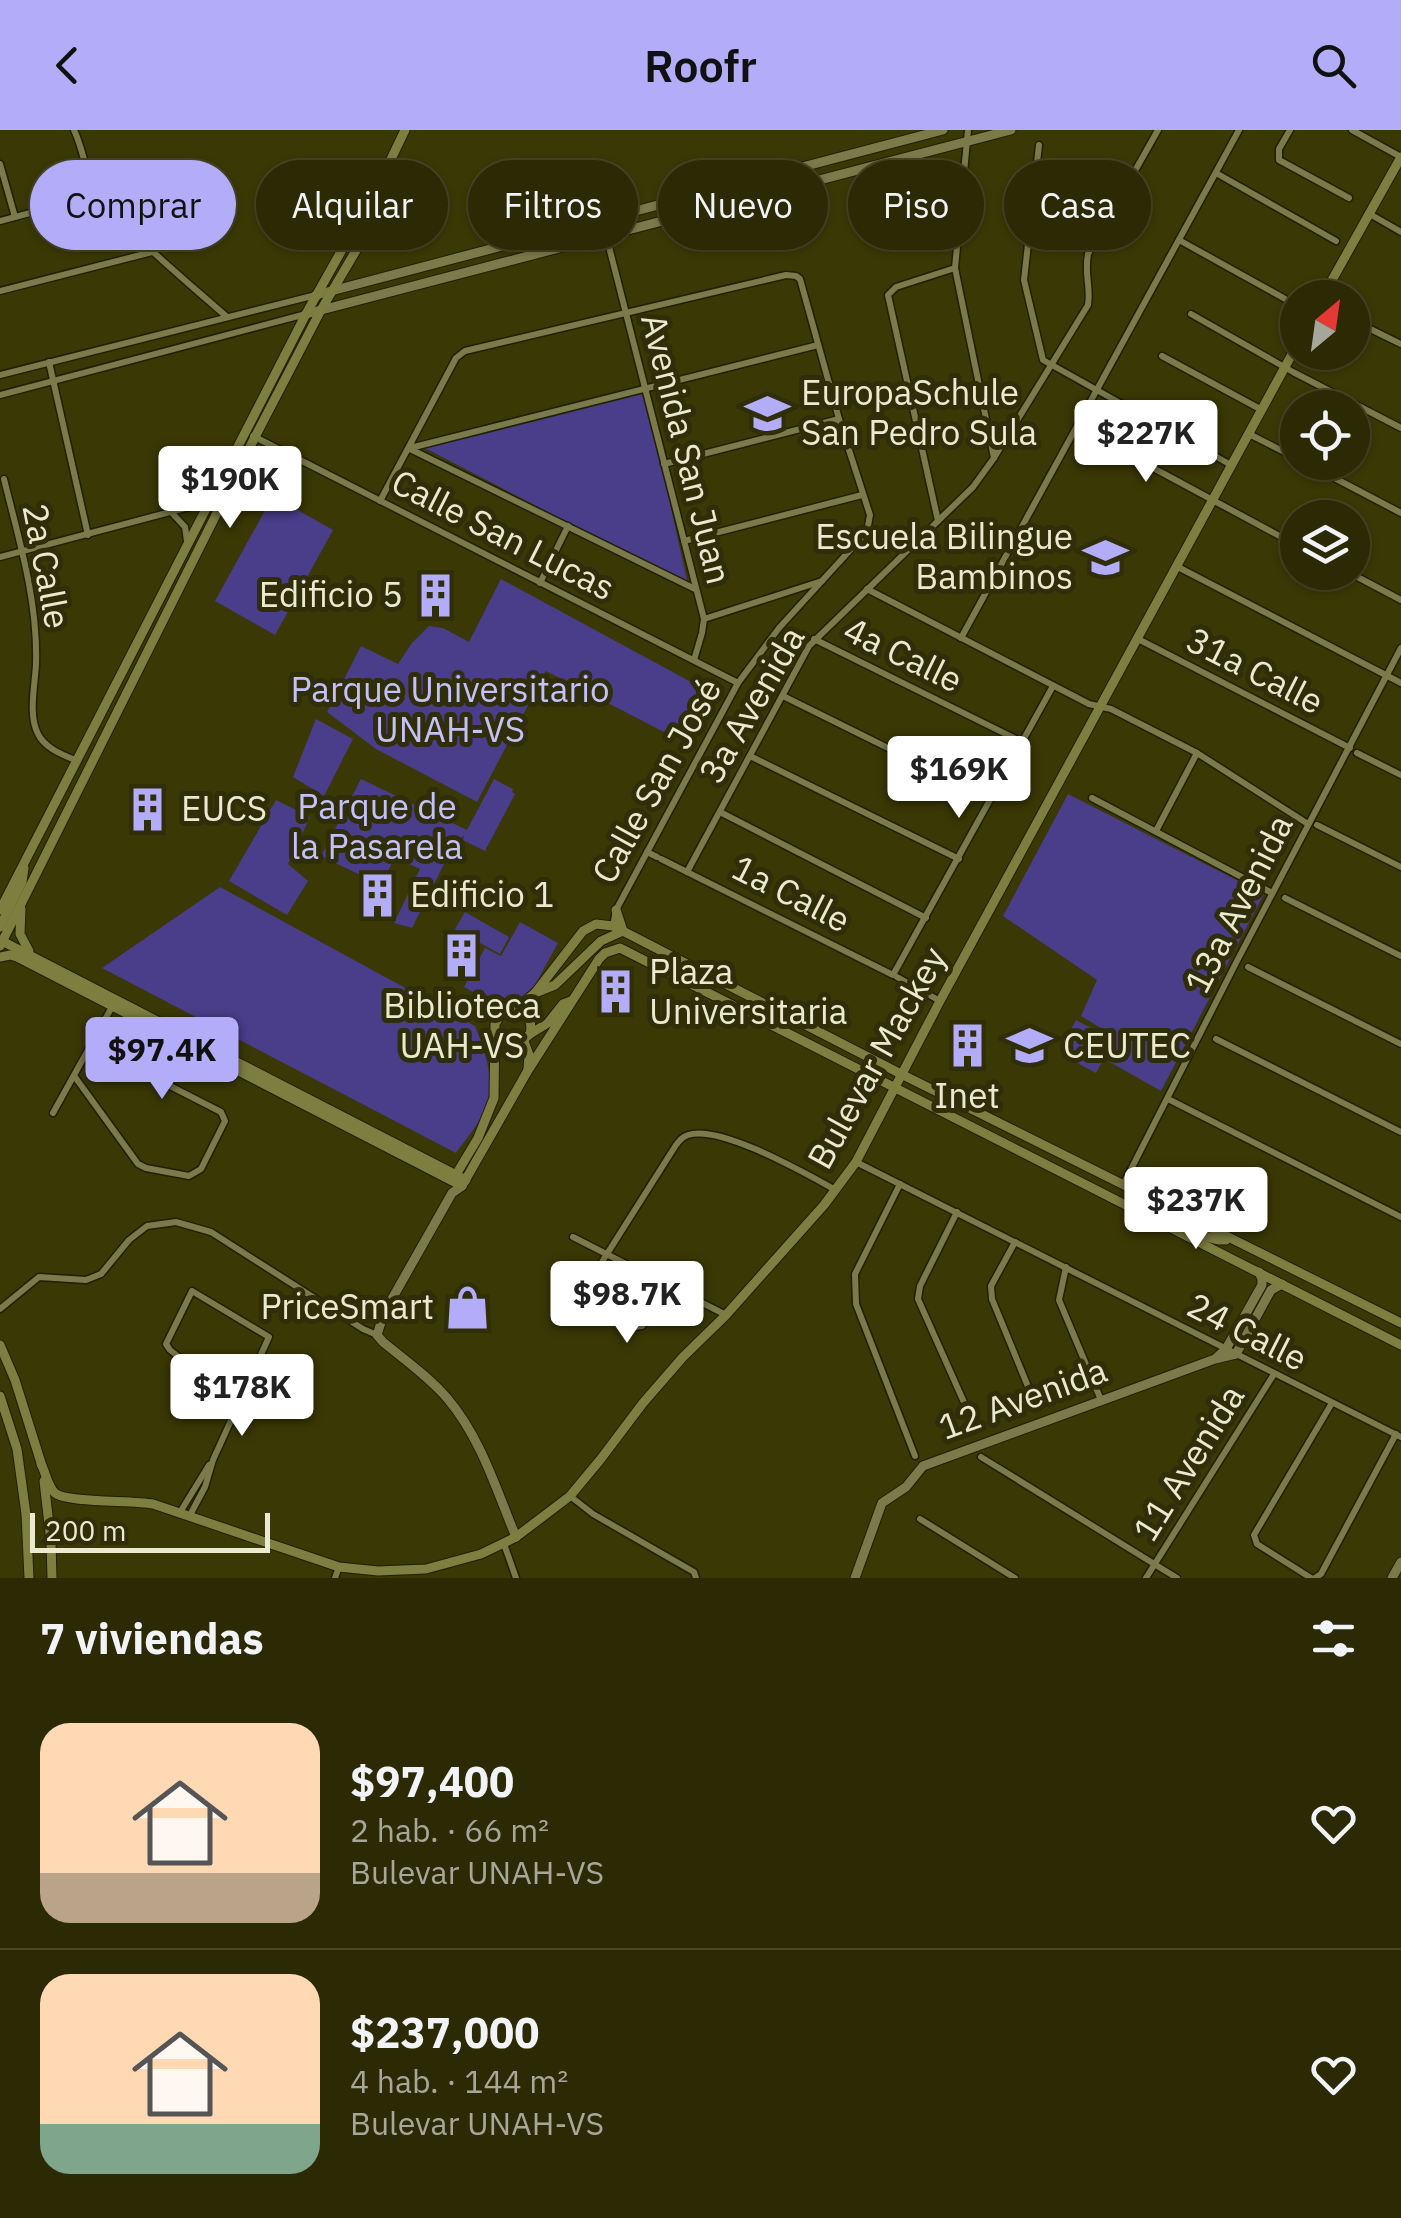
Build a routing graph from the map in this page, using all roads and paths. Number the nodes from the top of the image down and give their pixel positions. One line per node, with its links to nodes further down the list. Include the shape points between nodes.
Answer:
1 (74, 130): 13 (street)
2 (405, 130): 14 (main road)
3 (943, 130): 33 (street)
4 (968, 130): 10 (street)
5 (1011, 130): 10 (street)
6 (1158, 130): 48 (street, 3a Avenida, via 1088,254 1088,305)
7 (1239, 130): 16 (street)
8 (1290, 130): 17 (street, via 1279,149 1282,162)
9 (1352, 130): 12 (street)
10 (966, 142): 22 (street); 31 (street)
11 (1039, 145): 48 (street, via 1024,280 1040,356)
12 (1401, 157): 19 (main road)
13 (84, 160)
14 (391, 160)
15 (0, 164): 20 (street)
16 (1216, 173): 24 (street); 25 (street)
17 (1349, 198)
18 (30, 213): 20 (street)
19 (1368, 213): 23 (street); 32 (main road)
20 (15, 217): 21 (street)
21 (0, 221)
22 (638, 228)
23 (1401, 232)
24 (1180, 240): 36 (street); 54 (street)
25 (1336, 241)
26 (341, 250): 35 (main road)
27 (356, 250): 33 (main road)
28 (552, 250): 37 (street)
29 (609, 250): 38 (street, Avenida San Juan)
30 (152, 252): 34 (street); 41 (street)
31 (955, 268): 64 (street); 75 (street, via 888,295)
32 (1332, 280)
33 (334, 289): 35 (street); 37 (main road)
34 (0, 291)
35 (316, 295): 39 (main road); 41 (street)
36 (1280, 295)
37 (321, 310): 39 (street); 60 (main road)
38 (626, 313): 44 (street, via 796,276); 53 (street, Avenida San Juan); 61 (street, via 464,350)
39 (306, 314): 52 (street); 60 (main road)
40 (1191, 314): 47 (street)
41 (227, 317): 46 (street)
42 (1370, 329): 43 (street)
43 (1401, 344)
44 (818, 345): 53 (street); 57 (street)
45 (1162, 356): 56 (street)
46 (49, 362): 51 (street); 52 (street)
47 (1280, 363)
48 (1051, 366): 54 (street); 64 (street, 3a Avenida)
49 (1283, 370): 56 (main road, Bulevar Mackey)
50 (1292, 370): 58 (street)
51 (0, 375)
52 (54, 381): 55 (street); 77 (street)
53 (645, 390): 61 (street); 65 (street, Avenida San Juan)
54 (1097, 392): 66 (street); 91 (street)
55 (0, 395)
56 (1260, 410): 59 (main road, Bulevar Mackey)
57 (839, 419): 65 (street); 69 (street)
58 (1401, 428)
59 (1248, 433): 63 (street); 66 (main road, Bulevar Mackey)
60 (250, 435): 71 (street, Calle San Lucas); 72 (main road); 116 (main road)
61 (408, 449): 71 (street); 76 (street, Calle San Lucas)
62 (1118, 449): 70 (street)
63 (1280, 450)
64 (994, 458): 75 (street, 3a Avenida)
65 (664, 464): 79 (street, Avenida San Juan)
66 (1230, 465): 70 (main road, Bulevar Mackey)
67 (4, 480): 81 (street, 2a Calle)
68 (1338, 480): 74 (street)
69 (862, 494): 79 (street); 84 (street, Calle San José, via 868,526)
70 (1211, 500): 78 (street); 83 (main road, Bulevar Mackey)
71 (380, 501): 85 (street, Calle San Lucas)
72 (208, 502): 73 (street); 80 (main road)
73 (172, 513): 77 (street); 80 (street)
74 (1401, 513)
75 (938, 522): 87 (street, 3a Avenida)
76 (568, 526): 85 (street); 88 (street, Calle San Lucas)
77 (88, 535): 81 (street)
78 (1280, 536)
79 (684, 540): 88 (street, Avenida San Juan)
80 (187, 543): 106 (main road)
81 (21, 551): 82 (street); 106 (street, 2a Calle, via 36,620 35,730 51,749)
82 (0, 557)
83 (1175, 566): 92 (main road, Bulevar Mackey); 96 (street)
84 (823, 581): 90 (street); 97 (street, Calle San José)
85 (540, 582): 95 (street, Calle San Lucas)
86 (1370, 584): 89 (street)
87 (867, 589): 91 (street); 93 (street, 3a Avenida)
88 (696, 590): 90 (street, Avenida San Juan)
89 (1401, 600)
90 (704, 618): 95 (street, Avenida San Juan)
91 (961, 638): 99 (street)
92 (1136, 638): 101 (main road, Bulevar Mackey); 103 (street, 31a Calle)
93 (814, 639): 100 (street, 3a Avenida); 102 (street, 4a Calle)
94 (1401, 648): 96 (street, 13a Avenida)
95 (694, 660): 97 (street, Calle San Lucas)
96 (1387, 676): 98 (street); 103 (street, 13a Avenida)
97 (738, 683): 113 (street, Calle San José)
98 (1401, 683)
99 (1054, 686): 101 (street); 102 (street)
100 (782, 696): 105 (street, 3a Avenida); 109 (street)
101 (1100, 707): 104 (street); 136 (main road, Bulevar Mackey)
102 (1022, 742): 109 (street)
103 (1353, 751): 107 (street, 31a Calle); 111 (street, 13a Avenida)
104 (1197, 753): 111 (street); 112 (street)
105 (750, 756): 110 (street, 3a Avenida); 114 (street)
106 (75, 760): 115 (main road)
107 (1401, 775)
108 (1092, 798): 112 (street)
109 (991, 799): 114 (street)
110 (720, 812): 118 (street, 3a Avenida); 125 (street)
111 (1313, 824): 117 (street); 120 (street, 13a Avenida)
112 (1156, 831): 120 (street)
113 (648, 852): 118 (street, 1a Calle); 123 (street, Calle San José)
114 (958, 858): 125 (street)
115 (26, 860): 119 (main road); 124 (main road)
116 (38, 866): 119 (main road); 122 (main road)
117 (1401, 867)
118 (687, 872): 133 (street, 1a Calle)
119 (22, 882): 124 (main road)
120 (1272, 893): 149 (street, 13a Avenida)
121 (1285, 898): 130 (street)
122 (21, 902): 128 (main road); 129 (main road, via 20,934)
123 (616, 910): 127 (main road)
124 (4, 912): 126 (main road)
125 (926, 918): 133 (street)
126 (0, 926)
127 (618, 928): 134 (main road, via 555,985); 134 (main road, via 596,924 583,932); 146 (main road)
128 (1, 942): 129 (main road)
129 (30, 954): 139 (main road)
130 (1401, 956)
131 (0, 957): 137 (main road, via 10,954)
132 (1248, 967): 143 (street)
133 (896, 975): 136 (street, 1a Calle)
134 (535, 993): 138 (main road)
135 (574, 1000): 141 (main road); 145 (main road); 148 (main road, via 604,952 620,948)
136 (940, 1001): 146 (main road, Bulevar Mackey)
137 (113, 1005): 139 (main road); 144 (street)
138 (516, 1009): 140 (main road, via 498,1017); 141 (main road, via 530,1020)
139 (176, 1033): 153 (main road)
140 (496, 1034): 141 (main road, via 516,1044); 153 (main road, via 494,1098)
141 (527, 1037): 145 (main road)
142 (1216, 1039): 151 (street)
143 (1401, 1044)
144 (92, 1046): 147 (street); 147 (street, via 222,1112 225,1121 201,1169 189,1176 138,1164)
145 (527, 1072): 153 (main road)
146 (901, 1074): 148 (main road, Bulevar Mackey); 155 (main road)
147 (75, 1076): 150 (street)
148 (894, 1088): 152 (main road, Bulevar Mackey); 158 (main road)
149 (1168, 1099): 155 (street, 13a Avenida); 159 (street)
150 (53, 1113)
151 (1401, 1132)
152 (856, 1162): 154 (street, 24 Calle); 156 (main road, Bulevar Mackey)
153 (459, 1180): 171 (street)
154 (900, 1184): 157 (street, 24 Calle); 185 (street, via 855,1274 856,1304)
155 (1124, 1185): 160 (main road)
156 (836, 1190): 163 (street, via 742,1142 690,1134 676,1144); 169 (main road, Bulevar Mackey)
157 (957, 1212): 162 (street, 24 Calle); 183 (street, via 918,1299)
158 (1146, 1214): 160 (main road, via 1166,1216 1216,1240); 165 (main road)
159 (1401, 1218)
160 (1228, 1237): 170 (main road)
161 (573, 1238): 163 (street)
162 (1015, 1242): 164 (street, 24 Calle); 182 (street, via 991,1286 992,1299)
163 (607, 1254): 167 (street); 167 (street, via 583,1300 628,1328 642,1326)
164 (1066, 1268): 174 (street, 24 Calle); 179 (street, via 1059,1300)
165 (1259, 1272): 166 (main road); 174 (street, 12 Avenida, via 1262,1285)
166 (1282, 1284): 173 (main road); 175 (street, via 1272,1290)
167 (673, 1288): 169 (street)
168 (0, 1309): 171 (street, via 38,1277 86,1280 102,1274 148,1226 176,1222 211,1232)
169 (726, 1315): 191 (main road, Bulevar Mackey, via 642,1403)
170 (1401, 1323)
171 (378, 1334): 195 (street, via 457,1410)
172 (0, 1344): 188 (main road)
173 (1401, 1345)
174 (1226, 1349): 175 (street, 24 Calle); 176 (street, 12 Avenida)
175 (1236, 1354): 176 (street, 12 Avenida); 177 (street, 24 Calle)
176 (1214, 1359): 179 (street, 12 Avenida)
177 (1274, 1374): 180 (street, 24 Calle); 199 (street, 11 Avenida)
178 (0, 1396): 201 (main road, via 16,1448)
179 (1101, 1400): 206 (street, 12 Avenida, via 922,1466 879,1508)
180 (1332, 1403): 184 (street, 24 Calle); 210 (street, via 1254,1538)
181 (238, 1404): 181 (street, via 269,1338 192,1292 166,1344); 187 (street)
182 (1036, 1406)
183 (975, 1427)
184 (1399, 1436): 210 (street)
185 (915, 1456)
186 (980, 1457): 199 (street)
187 (213, 1460): 189 (street); 190 (street)
188 (41, 1464): 192 (main road, via 52,1490); 196 (main road)
189 (192, 1492): 190 (street); 193 (street)
190 (201, 1496): 193 (street)
191 (570, 1496): 195 (main road, Bulevar Mackey); 205 (street)
192 (73, 1499): 193 (main road, Bulevar Mackey, via 138,1501); 196 (main road, via 55,1510)
193 (184, 1515): 200 (main road, Bulevar Mackey)
194 (920, 1519): 207 (street)
195 (516, 1537): 197 (main road, Bulevar Mackey)
196 (51, 1542): 202 (main road)
197 (504, 1544): 200 (main road, Bulevar Mackey, via 426,1570); 204 (street)
198 (1401, 1562): 211 (street)
199 (1155, 1564): 208 (street, 11 Avenida); 209 (street)
200 (339, 1567): 203 (street)
201 (29, 1578)
202 (52, 1578)
203 (335, 1578)
204 (516, 1578)
205 (696, 1578)
206 (855, 1578)
207 (1015, 1578)
208 (1146, 1578)
209 (1177, 1578)
210 (1315, 1578)
211 (1392, 1578)

